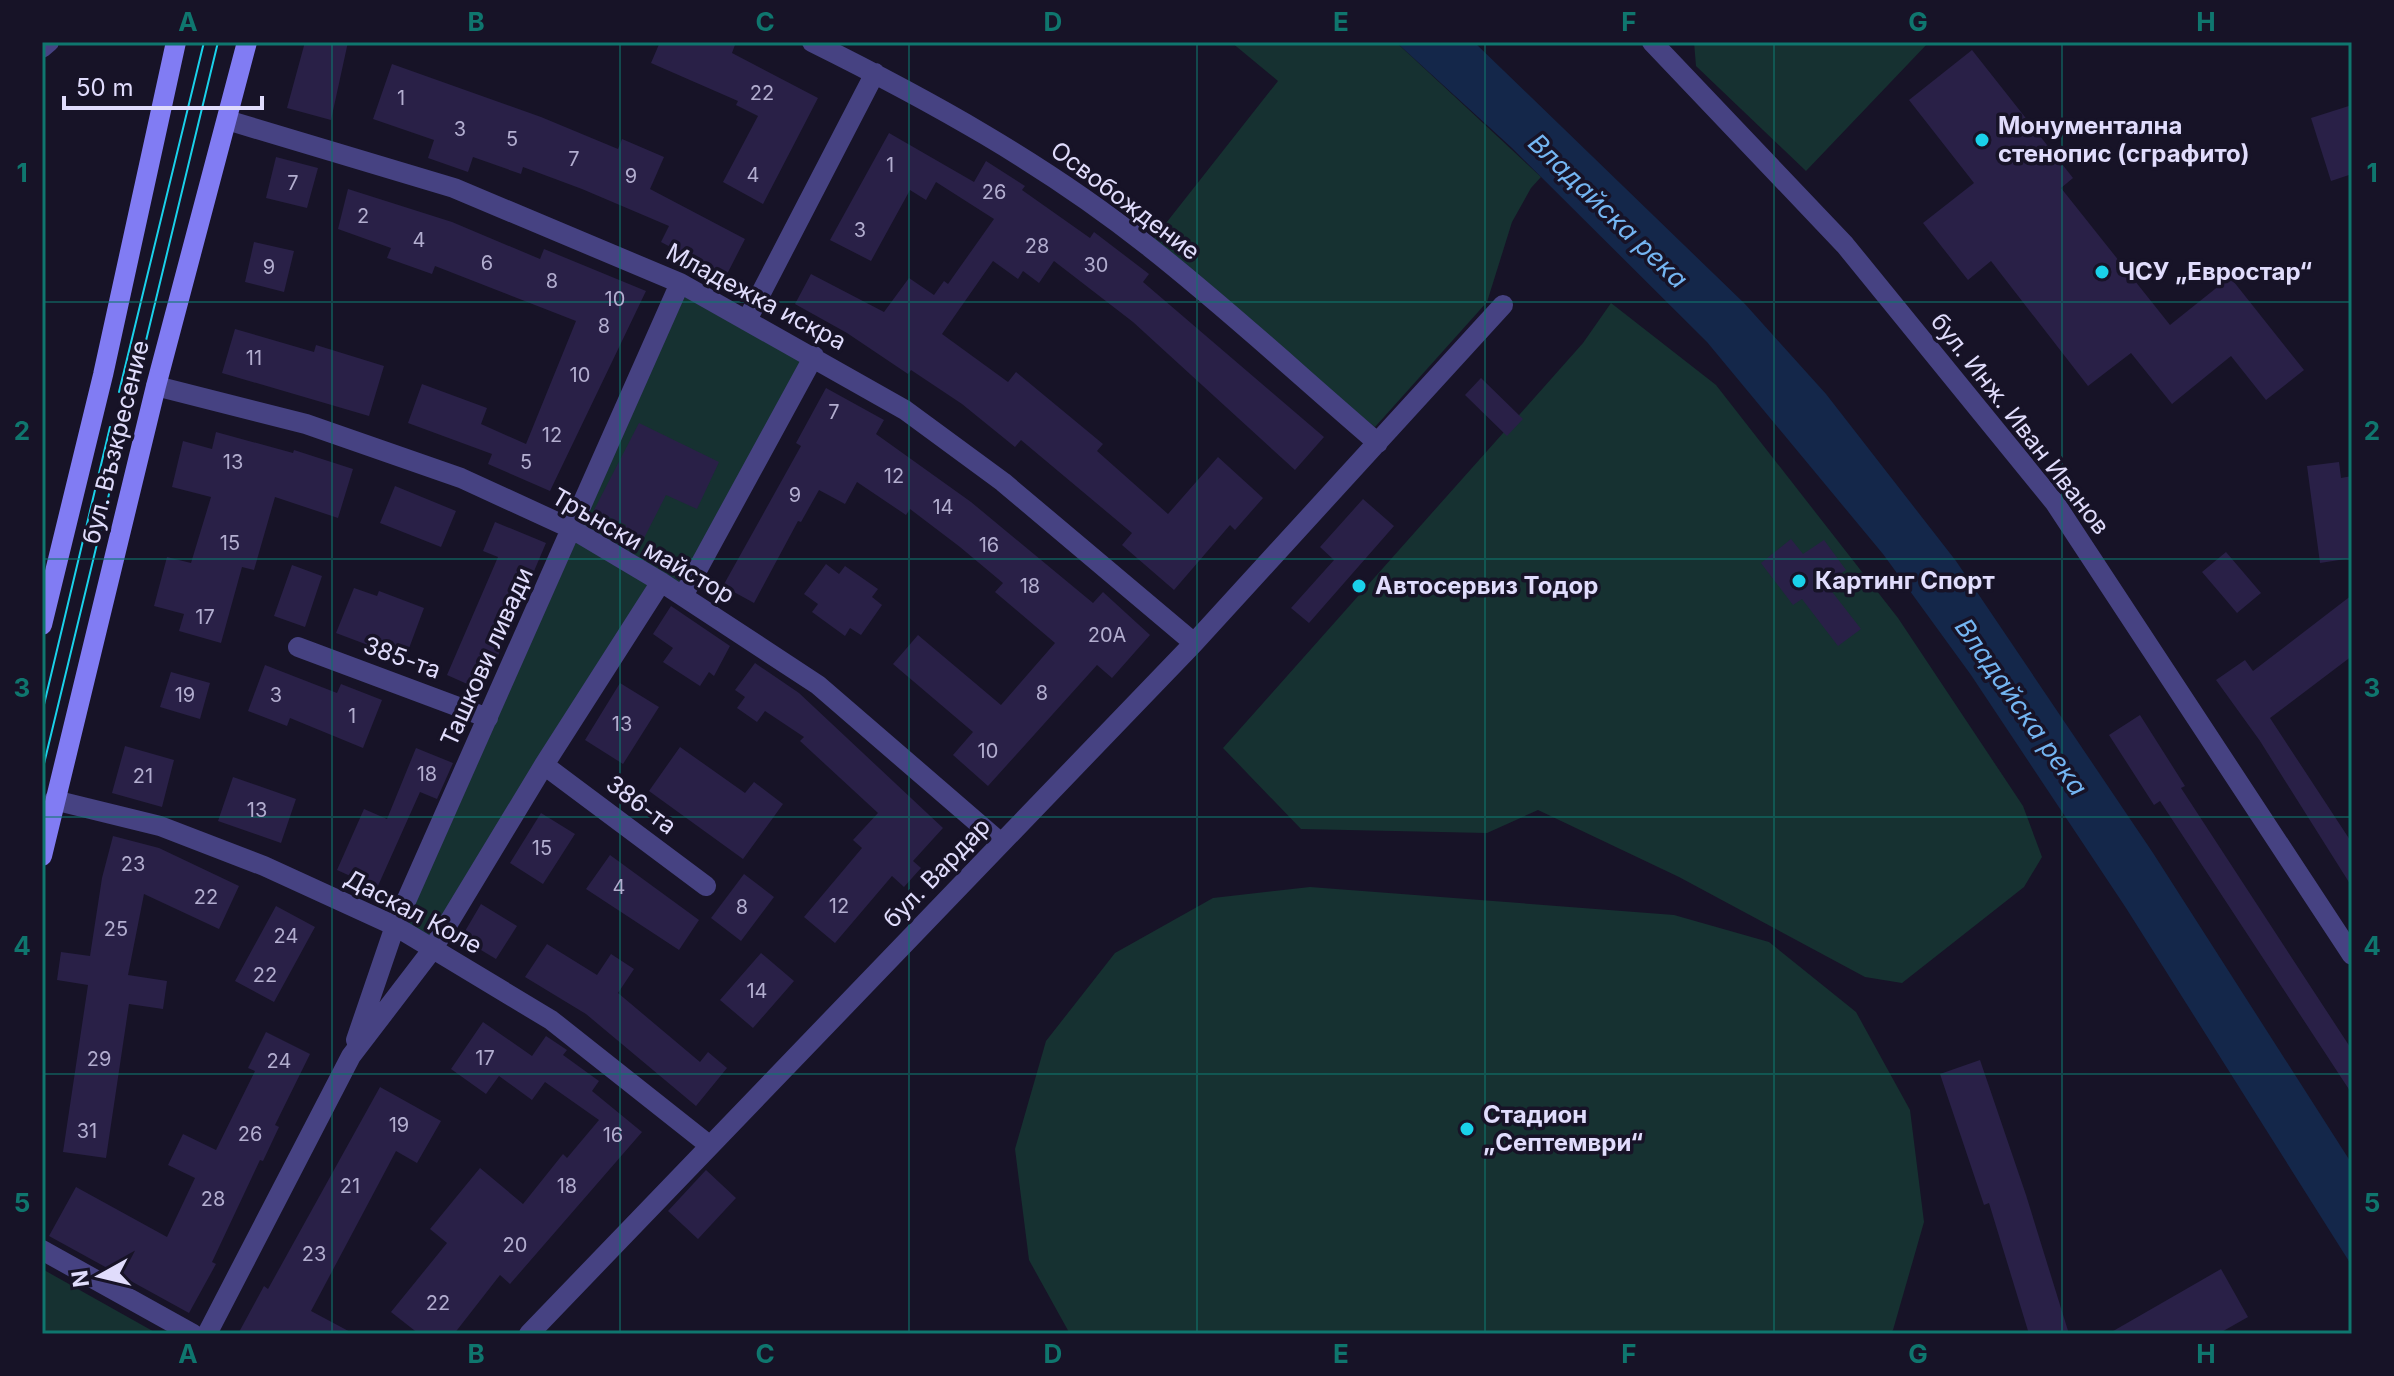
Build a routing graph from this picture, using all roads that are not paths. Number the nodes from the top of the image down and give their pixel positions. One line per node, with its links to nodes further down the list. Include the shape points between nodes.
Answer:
1 (49, 42): 6 (street)
2 (176, 42): 18 (main road, бул. Възкресение)
3 (247, 42): 8 (main road, бул. Възкресение)
4 (812, 42): 7 (street, Освобождение)
5 (1659, 44): 29 (street, бул. Инж. Иван Иванов, via 1845,245 2055,503)
6 (42, 48)
7 (875, 73): 11 (street); 14 (street, Освобождение, via 1012,151 1148,246)
8 (227, 120): 9 (street, Младежка искра, via 454,188); 13 (main road, бул. Възкресение)
9 (680, 283): 11 (street, Младежка искра); 15 (street, Ташкови ливади)
10 (1503, 305): 14 (street, бул. Вардар)
11 (747, 320): 12 (street, Младежка искра)
12 (814, 356): 17 (street); 19 (street, Младежка искра, via 905,410 1003,482)
13 (156, 386): 15 (street, Трънски майстор, via 306,424 461,478); 23 (main road, бул. Възкресение)
14 (1378, 443): 19 (street, бул. Вардар)
15 (572, 529): 16 (street, Трънски майстор); 21 (street, Ташкови ливади)
16 (661, 582): 17 (street, Трънски майстор); 22 (street, Ташкови ливади)
17 (683, 596): 24 (street, Трънски майстор, via 818,685)
18 (42, 625)
19 (1194, 643): 24 (street, бул. Вардар)
20 (298, 647): 21 (street, 385-та)
21 (488, 718): 27 (street, Ташкови ливади)
22 (544, 765): 26 (street, 386-та); 28 (street, Ташкови ливади)
23 (54, 800): 25 (main road, бул. Възкресение); 27 (street, Даскал Коле, via 160,826)
24 (1001, 843): 31 (street, бул. Вардар)
25 (42, 856)
26 (706, 886)
27 (395, 926): 28 (street, Даскал Коле); 30 (street, Ташкови ливади)
28 (432, 950): 30 (street, Ташкови ливади); 31 (street, Даскал Коле, via 551,1020)
29 (2352, 955)
30 (351, 1056): 34 (street, Ташкови ливади)
31 (709, 1145): 35 (street, бул. Вардар)
32 (42, 1250): 33 (street)
33 (193, 1334)
34 (207, 1334)
35 (529, 1334)

